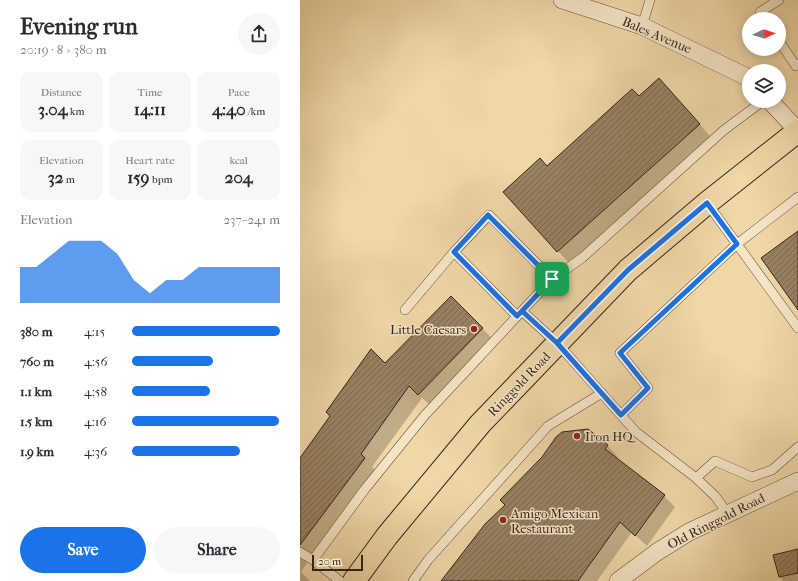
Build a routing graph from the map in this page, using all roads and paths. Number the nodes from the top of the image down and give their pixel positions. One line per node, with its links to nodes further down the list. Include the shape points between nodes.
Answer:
1 (562, 0): 5 (street, Bales Avenue)
2 (650, 0): 5 (lane)
3 (779, 0): 4 (lane)
4 (760, 12)
5 (642, 26): 8 (street, Bales Avenue)
6 (786, 51): 7 (lane, via 796,66)
7 (798, 64)
8 (742, 75)
9 (754, 108): 16 (lane, via 724,130 582,258)
10 (777, 108): 11 (street)
11 (798, 131): 13 (main road, Ringgold Road)
12 (798, 197): 14 (lane)
13 (707, 203): 14 (lane); 20 (main road, Ringgold Road, via 628,270)
14 (737, 244): 19 (lane); 22 (lane, via 620,353 648,388)
15 (454, 252): 16 (lane, via 488,215); 17 (lane); 18 (lane)
16 (552, 279): 18 (lane)
17 (405, 310)
18 (519, 314): 20 (lane); 28 (lane, via 400,444)
19 (798, 328)
20 (557, 343): 21 (lane); 30 (main road, Ringgold Road, via 480,424 387,536)
21 (602, 393): 22 (lane); 31 (lane, via 548,426 428,560)
22 (621, 415): 24 (lane, via 636,432)
23 (798, 447): 24 (lane, via 772,470 752,477 715,461)
24 (696, 478): 26 (lane, via 715,496)
25 (798, 481): 26 (street, Old Ringgold Road)
26 (728, 514): 32 (street, Old Ringgold Road, via 683,536)
27 (300, 552): 28 (lane)
28 (312, 560): 29 (lane)
29 (340, 581)
30 (354, 581)
31 (413, 581)
32 (618, 581)

